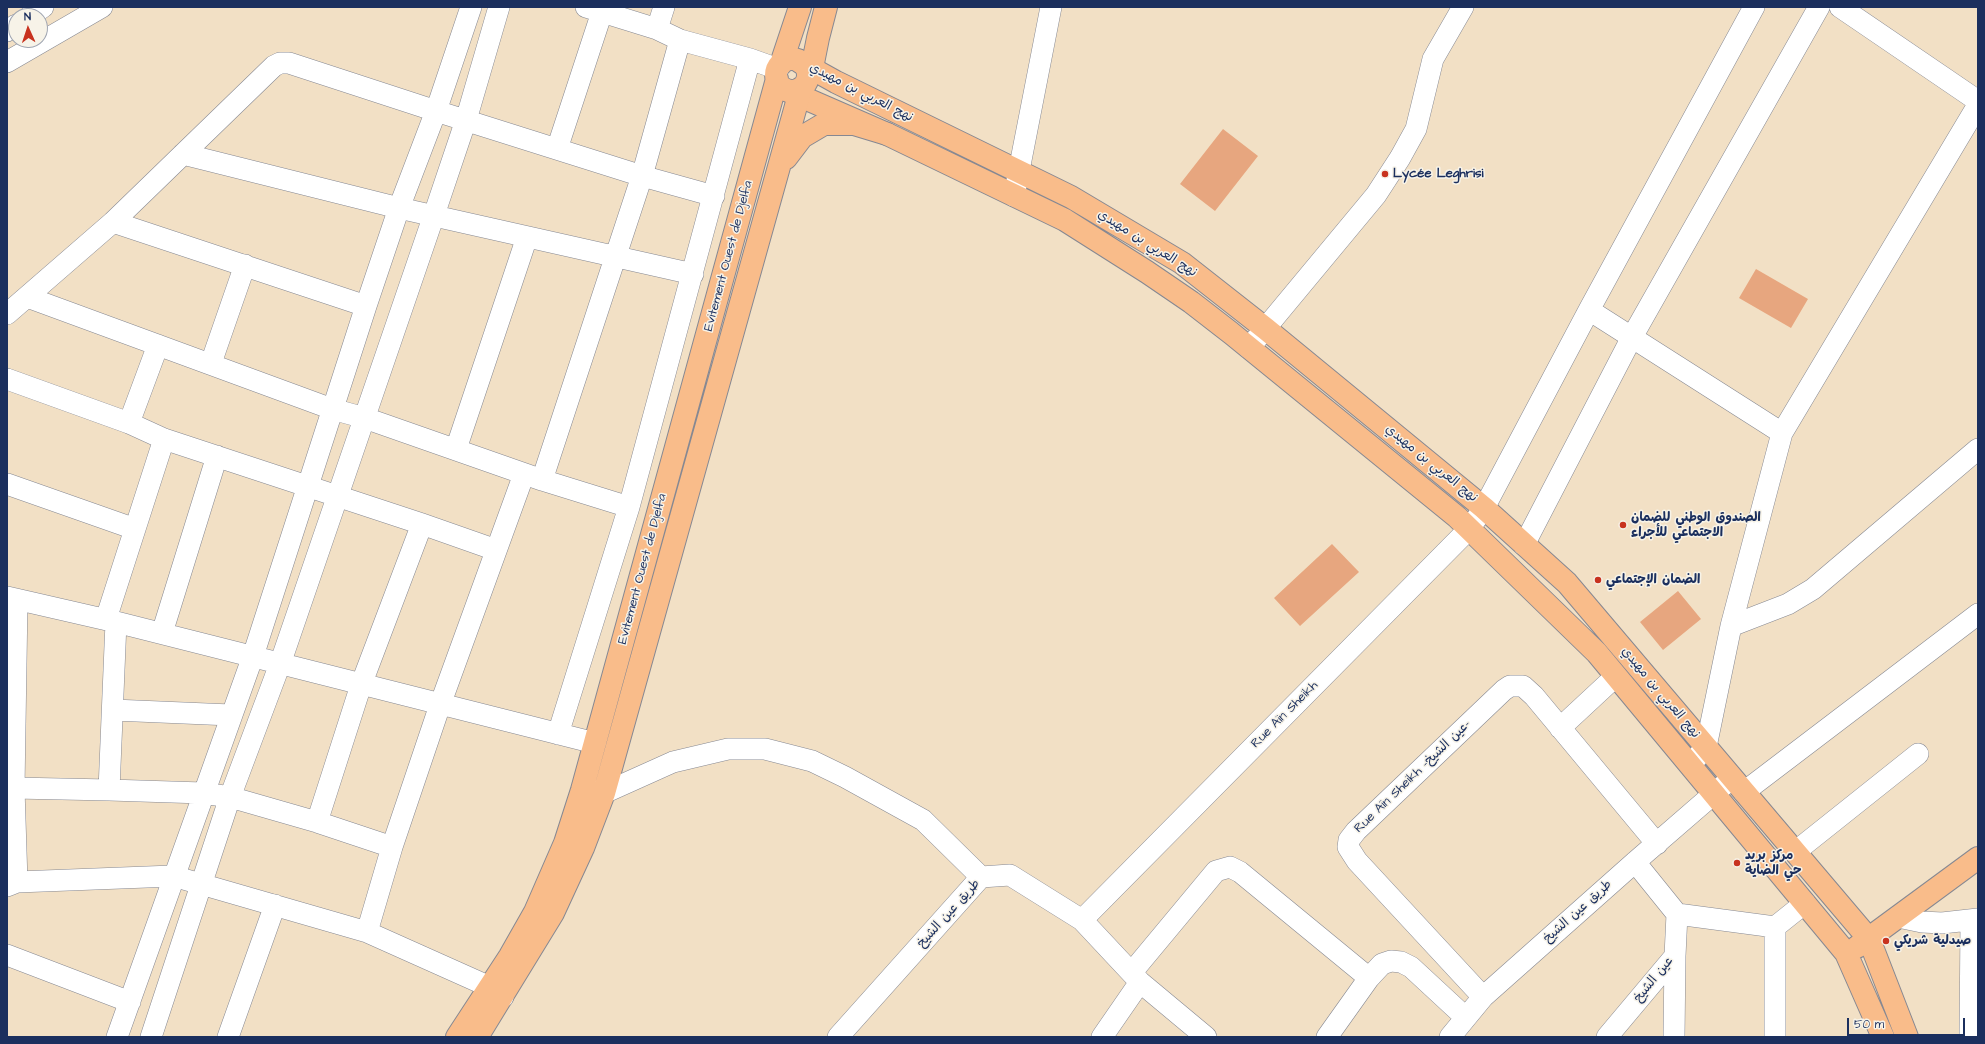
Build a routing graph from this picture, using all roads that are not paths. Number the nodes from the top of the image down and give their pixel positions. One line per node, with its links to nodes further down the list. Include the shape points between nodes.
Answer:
1 (102, 7): 16 (street)
2 (471, 7): 19 (street)
3 (499, 7): 20 (street)
4 (664, 7): 13 (street)
5 (800, 7): 17 (main road, Evitement Ouest de Djelfa)
6 (826, 7): 17 (main road, Evitement Ouest de Djelfa, via 818,38)
7 (1051, 7): 25 (street)
8 (1463, 7): 41 (street, via 1433,59 1416,129 1400,158 1376,195)
9 (1754, 7): 39 (street, Rue Aïn Sheikh)
10 (1819, 7): 42 (street)
11 (1841, 7): 18 (street)
12 (594, 9): 13 (street); 23 (street)
13 (657, 29): 14 (street)
14 (680, 40): 15 (street); 26 (street)
15 (750, 59): 17 (street); 28 (street)
16 (7, 62)
17 (794, 77): 22 (main road, نهج العربي بن مهيدي); 25 (main road, نهج العربي بن مهيدي, via 836,82); 27 (main road, Evitement Ouest de Djelfa); 83 (main road, Evitement Ouest de Djelfa)
18 (1978, 101)
19 (436, 112): 20 (street); 24 (street, via 289,63 280,63); 30 (street)
20 (466, 120): 23 (street); 31 (street)
21 (1975, 120): 52 (street)
22 (887, 134): 27 (main road, via 854,124 824,124 802,137 790,151); 29 (main road, نهج العربي بن مهيدي)
23 (556, 149): 26 (street)
24 (183, 154): 30 (street); 32 (street)
25 (1020, 172): 29 (street); 41 (main road, نهج العربي بن مهيدي, via 1071,197 1182,263)
26 (642, 176): 28 (street); 34 (street)
27 (776, 176): 92 (main road, Evitement Ouest de Djelfa)
28 (714, 196): 36 (street)
29 (1014, 196): 44 (main road, نهج العربي بن مهيدي, via 1065,220 1147,272 1191,302)
30 (399, 208): 31 (street); 38 (street)
31 (434, 215): 33 (street); 50 (street)
32 (113, 222): 35 (street); 37 (street)
33 (527, 237): 34 (street); 54 (street)
34 (614, 256): 36 (street); 57 (street)
35 (245, 265): 38 (street); 46 (street)
36 (693, 274): 61 (street)
37 (27, 297): 40 (street); 43 (street)
38 (366, 306): 49 (street)
39 (1589, 310): 42 (street); 62 (street, Rue Aïn Sheikh)
40 (7, 314)
41 (1266, 329): 44 (street); 45 (main road, نهج العربي بن مهيدي)
42 (1632, 337): 52 (street); 66 (street)
43 (158, 345): 46 (street); 51 (street)
44 (1249, 348): 47 (main road, نهج العربي بن مهيدي)
45 (1295, 353): 47 (main road); 62 (main road, نهج العربي بن مهيدي)
46 (211, 364): 49 (street)
47 (1278, 371): 65 (main road, نهج العربي بن مهيدي)
48 (7, 379): 51 (street)
49 (332, 409): 50 (street); 59 (street)
50 (365, 418): 54 (street); 60 (street)
51 (129, 423): 53 (street)
52 (1782, 433): 71 (street)
53 (164, 438): 56 (street); 64 (street)
54 (456, 449): 57 (street)
55 (1978, 449): 71 (street, via 1813,589 1788,604)
56 (217, 456): 59 (street); 72 (street)
57 (533, 477): 61 (street); 67 (street)
58 (7, 484): 64 (street)
59 (308, 487): 60 (street); 73 (street)
60 (338, 496): 63 (street); 74 (street)
61 (629, 507): 82 (street)
62 (1484, 508): 65 (street, Rue Aïn Sheikh); 66 (main road, نهج العربي بن مهيدي)
63 (422, 524): 67 (street); 76 (street)
64 (135, 529): 70 (street)
65 (1469, 529): 75 (main road, نهج العربي بن مهيدي, via 1597,653); 109 (street, Rue Aïn Sheikh)
66 (1524, 545): 84 (main road, نهج العربي بن مهيدي, via 1566,583)
67 (496, 550): 77 (street)
68 (12, 599): 70 (street); 79 (street)
69 (1978, 614): 87 (street, طريق عين الشيخ)
70 (111, 621): 72 (street); 78 (street)
71 (1731, 626): 84 (street)
72 (162, 633): 73 (street)
73 (253, 656): 74 (street); 80 (street)
74 (280, 664): 76 (street); 94 (street)
75 (1616, 676): 81 (street); 86 (main road, نهج العربي بن مهيدي)
76 (361, 685): 77 (street); 95 (street)
77 (440, 705): 82 (street); 97 (street)
78 (113, 710): 80 (street); 89 (street)
79 (11, 714): 88 (street)
80 (231, 715): 91 (street)
81 (1560, 728): 96 (street, Rue Aïn Sheikh -عين الشيخ-); 120 (street, Rue Aïn Sheikh -عين الشيخ-, via 1523,686 1510,686 1349,840 1348,847 1357,861)
82 (558, 734): 83 (street)
83 (595, 743): 90 (main road, Evitement Ouest de Djelfa)
84 (1706, 747): 86 (street); 87 (main road, نهج العربي بن مهيدي)
85 (1918, 754): 98 (street)
86 (1691, 764): 93 (main road, نهج العربي بن مهيدي)
87 (1738, 785): 93 (street, طريق عين الشيخ); 98 (main road, نهج العربي بن مهيدي)
88 (10, 789): 89 (street); 103 (street)
89 (109, 790): 91 (street)
90 (582, 790): 92 (street); 119 (main road, Evitement Ouest de Djelfa, via 565,843)
91 (203, 793): 94 (street); 101 (street)
92 (604, 793): 102 (street, via 673,762 728,749 765,749 812,762 923,820); 119 (main road, Evitement Ouest de Djelfa, via 583,848 553,913)
93 (1714, 794): 96 (street, طريق عين الشيخ); 105 (main road, نهج العربي بن مهيدي)
94 (230, 797): 95 (street); 104 (street)
95 (317, 822): 97 (street)
96 (1657, 844): 100 (street, طريق عين الشيخ)
97 (392, 847): 112 (street)
98 (1795, 852): 113 (main road, نهج العربي بن مهيدي)
99 (1978, 858): 108 (main road)
100 (1635, 862): 107 (street); 120 (street, طريق عين الشيخ)
101 (173, 876): 103 (street); 104 (street); 121 (street)
102 (981, 877): 109 (street, طريق عين الشيخ, via 1010,875); 128 (street, طريق عين الشيخ)
103 (12, 884)
104 (202, 885): 106 (street); 124 (street)
105 (1805, 903): 111 (street); 114 (main road, نهج العربي بن مهيدي)
106 (275, 905): 112 (street); 125 (street)
107 (1677, 914): 111 (street); 116 (street, عين الشيخ)
108 (1898, 917): 110 (street, via 1942,923); 113 (main road)
109 (1082, 920): 117 (street, طريق عين الشيخ)
110 (1974, 920): 137 (street)
111 (1774, 927): 134 (street)
112 (367, 932): 119 (street)
113 (1869, 939): 114 (main road); 136 (main road, نهج العربي بن مهيدي)
114 (1846, 953): 135 (main road, نهج العربي بن مهيدي)
115 (7, 955): 121 (street)
116 (1675, 956): 132 (street, عين الشيخ); 133 (street)
117 (1136, 977): 118 (street, via 1216,871 1230,867 1240,872); 129 (street); 130 (street, طريق عين الشيخ)
118 (1369, 978): 122 (street, via 1382,964 1391,961 1411,967); 131 (street)
119 (497, 992): 126 (main road, Evitement Ouest de Djelfa); 127 (main road, Evitement Ouest de Djelfa)
120 (1483, 997): 122 (street, طريق عين الشيخ)
121 (130, 1002): 123 (street)
122 (1458, 1030)
123 (117, 1037)
124 (151, 1037)
125 (228, 1037)
126 (457, 1037)
127 (477, 1037)
128 (838, 1037)
129 (1102, 1037)
130 (1206, 1037)
131 (1328, 1037)
132 (1607, 1037)
133 (1674, 1037)
134 (1775, 1037)
135 (1883, 1037)
136 (1906, 1037)
137 (1970, 1037)

